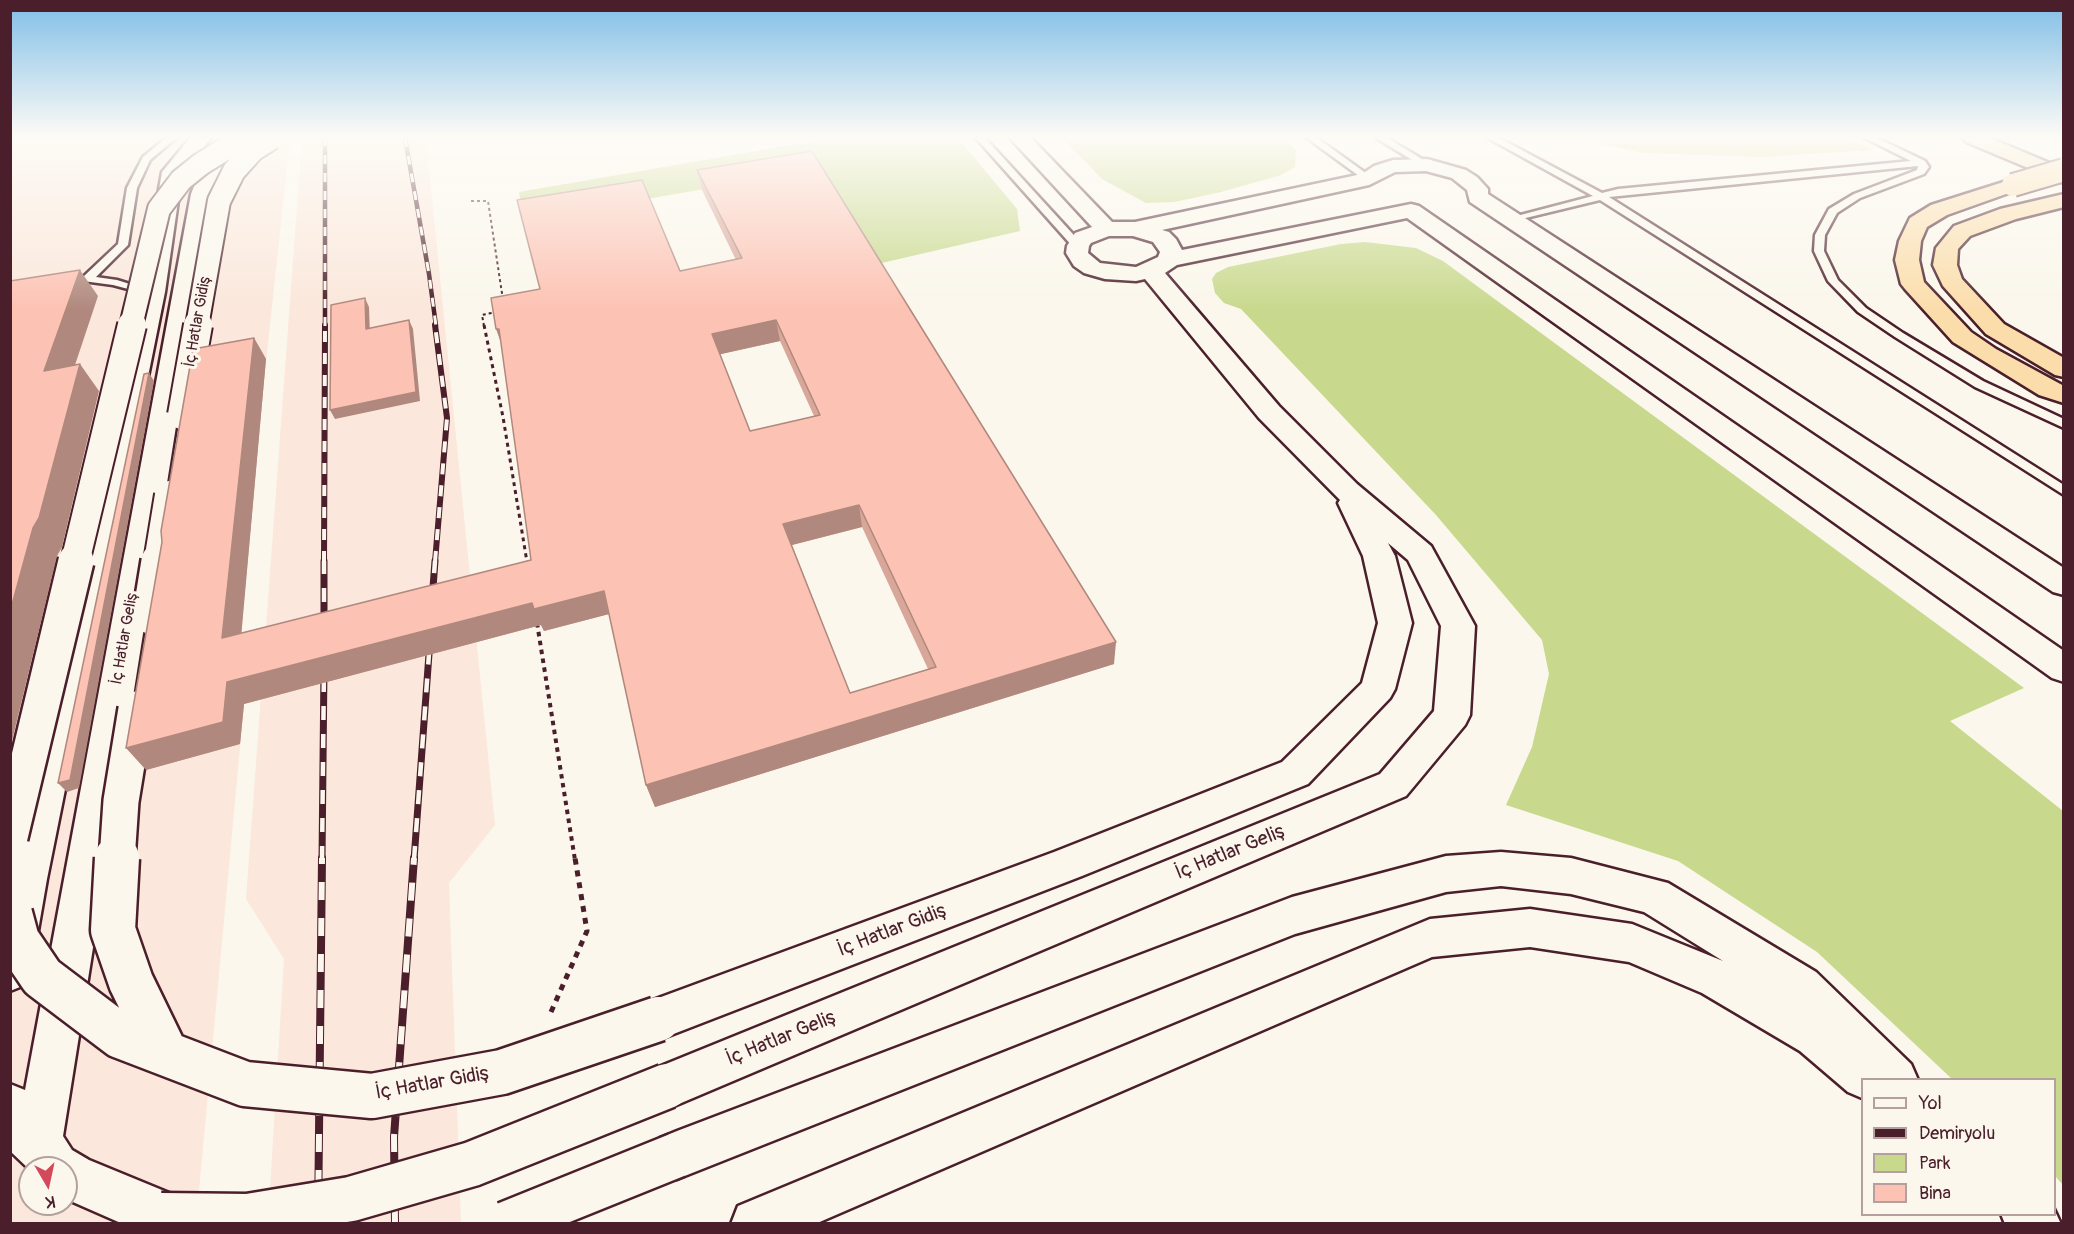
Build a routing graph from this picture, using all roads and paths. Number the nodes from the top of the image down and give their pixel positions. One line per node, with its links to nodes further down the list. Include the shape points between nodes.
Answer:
1 (131, 196): 24 (lane, via 123,245 82,280 113,282)
2 (168, 196): 24 (street)
3 (169, 196): 34 (street, bridge, via 159,209)
4 (202, 196): 43 (street, İç Hatlar Geliş)
5 (222, 196): 38 (street, İç Hatlar Gidiş, bridge, via 185,396 121,801 113,930 131,982)
6 (1032, 196): 22 (lane)
7 (1074, 196): 20 (street)
8 (1291, 196): 21 (street)
9 (1377, 196): 18 (street)
10 (1472, 196): 17 (street)
11 (1609, 196): 15 (lane)
12 (1858, 196): 27 (lane, via 1833,211 1820,235 1819,251 1833,281 1862,310 1899,335 1979,384)
13 (1983, 196): 26 (highway, bridge, via 1939,210 1918,222 1907,260 1913,284 1962,337 2027,378)
14 (2054, 196): 25 (highway, via 1962,231 1947,248 1945,266 1951,281 1995,329)
15 (1602, 197): 19 (lane); 29 (lane)
16 (471, 201): 30 (path, via 488,201 505,310 482,315)
17 (1463, 206): 18 (street); 19 (street)
18 (1411, 211): 23 (street); 33 (street)
19 (1513, 220): 31 (street)
20 (1106, 229): 21 (street); 22 (street, via 1083,238)
21 (1135, 229): 23 (street, via 1168,244 1171,252)
22 (1078, 246): 23 (street, via 1077,254 1082,261 1105,272 1136,274)
23 (1160, 265): 28 (street, via 1269,412)
24 (153, 292): 36 (street)
25 (2064, 369)
26 (2064, 395)
27 (2064, 424)
28 (1347, 491): 38 (street, İç Hatlar Gidiş, bridge, via 1379,556 1395,623 1378,689 1295,773 1068,864 658,1019 502,1072 372,1095 245,1084); 44 (street, İç Hatlar Geliş, bridge, via 1420,554 1458,626 1452,714 1393,785 472,1164 351,1199 248,1216 161,1215)
29 (2064, 491)
30 (528, 569)
31 (2064, 584)
32 (536, 616): 37 (path, via 587,931)
33 (2064, 669)
34 (10, 837)
35 (10, 914): 38 (street, İç Hatlar Gidiş, bridge, via 17,940 42,976 120,1036)
36 (10, 971)
37 (550, 1014)
38 (165, 1052)
39 (1866, 1078): 46 (street, via 1816,1036 1717,979 1632,943 1530,928 1430,938)
40 (1893, 1078): 45 (street, bridge, via 1801,986 1654,896 1570,876 1501,869 1446,874 1292,916)
41 (10, 1107): 42 (street, İç Hatlar Geliş, via 18,1125)
42 (50, 1156)
43 (57, 1156)
44 (78, 1180)
45 (506, 1224)
46 (756, 1224)

